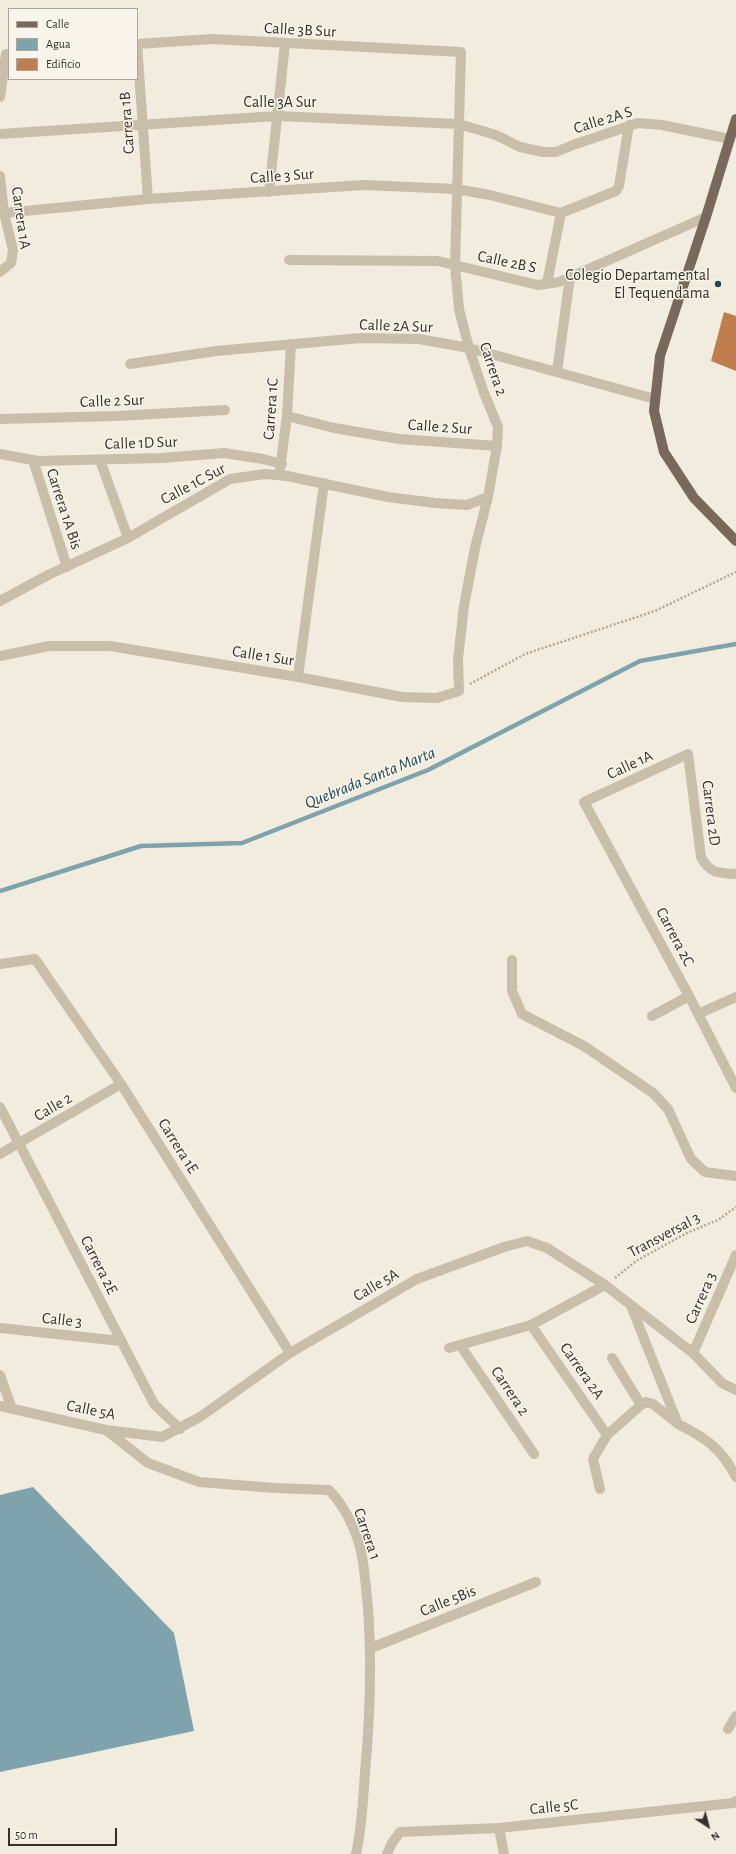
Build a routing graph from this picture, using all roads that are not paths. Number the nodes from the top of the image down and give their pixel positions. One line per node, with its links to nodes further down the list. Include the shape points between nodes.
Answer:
1 (138, 44): 2 (street, Calle 3B Sur, via 212,39)
2 (285, 44): 3 (street, Calle 3B Sur); 7 (street)
3 (461, 52): 10 (street, Carrera 2)
4 (5, 54): 6 (street)
5 (138, 60): 9 (street, Carrera 1B)
6 (0, 97)
7 (277, 116): 9 (street, Calle 3A Sur); 10 (street, Calle 3A Sur); 17 (street)
8 (736, 119): 13 (main road)
9 (142, 124): 12 (street, Calle 3A Sur); 18 (street, Carrera 1B)
10 (458, 124): 14 (street, Calle 3A Sur, via 496,135 520,147); 16 (street, Carrera 2)
11 (629, 125): 13 (street, Calle 2A S, via 662,125); 14 (street, Calle 2A S); 20 (street, via 616,191)
12 (0, 134)
13 (730, 139): 21 (main road)
14 (556, 152)
15 (0, 176): 19 (street, Carrera 1A)
16 (456, 189): 17 (street, Calle 3 Sur, via 364,185); 20 (street, Calle 3 Sur); 23 (street, Carrera 2)
17 (269, 192): 18 (street, Calle 3 Sur)
18 (148, 199): 19 (street, Calle 3 Sur)
19 (4, 213): 24 (street, Carrera 1A, via 12,250 10,263)
20 (561, 213): 26 (street)
21 (706, 217): 25 (street, Calle 2B S); 31 (main road, via 660,356)
22 (289, 260): 23 (street, Calle 2B S, via 438,261)
23 (455, 266): 26 (street, Calle 2B S, via 538,284); 28 (street, Carrera 2, via 459,309)
24 (0, 272)
25 (570, 277): 26 (street, Calle 2B S); 30 (street)
26 (548, 283)
27 (291, 344): 28 (street, Calle 2A Sur, via 361,338 419,339); 29 (street, Calle 2A Sur, via 216,350); 33 (street, Carrera 1C)
28 (469, 348): 30 (street, Calle 2A Sur); 35 (street, Carrera 2, via 498,427)
29 (130, 364)
30 (557, 372): 31 (street, Calle 2A Sur)
31 (655, 399): 44 (main road, via 654,411 664,452 694,498)
32 (225, 410): 34 (street, Calle 2 Sur)
33 (287, 416): 35 (street, Calle 2 Sur, via 334,428 399,439); 39 (street, Carrera 1C)
34 (0, 419)
35 (497, 446): 42 (street, Carrera 2)
36 (0, 454): 37 (street, Calle 1D Sur)
37 (33, 460): 38 (street, Calle 1D Sur); 45 (street, Carrera 1A Bis)
38 (100, 460): 39 (street, Calle 1D Sur, via 224,453); 43 (street)
39 (282, 464): 40 (street, Carrera 1C)
40 (278, 475): 41 (street, Calle 1C Sur); 43 (street, Calle 1C Sur, via 230,479)
41 (324, 483): 42 (street, Calle 1C Sur, via 388,497 435,503 467,505); 48 (street)
42 (488, 498): 49 (street, Carrera 2, via 474,548 464,606 458,659)
43 (128, 538): 45 (street, Calle 1C Sur)
44 (736, 541)
45 (67, 567): 46 (street, Calle 1C Sur)
46 (0, 601)
47 (0, 656): 48 (street, Calle 1 Sur, via 62,645 110,646)
48 (298, 677): 49 (street, Calle 1 Sur, via 402,697 437,698)
49 (458, 691)
50 (688, 754): 51 (street, Calle 1A); 52 (street, Carrera 2D, via 701,857 705,865 715,872)
51 (584, 802): 55 (street, Carrera 2C)
52 (736, 874)
53 (512, 960): 64 (street, via 512,991 522,1014 584,1046 653,1093 668,1109 691,1159 705,1172)
54 (0, 964): 59 (street, Carrera 1E, via 35,959)
55 (689, 996): 57 (street, Carrera 2C); 58 (street)
56 (736, 997): 57 (street)
57 (698, 1014): 60 (street, Carrera 2C)
58 (652, 1016)
59 (121, 1084): 62 (street, Calle 2); 73 (street, Carrera 1E)
60 (736, 1088)
61 (0, 1107): 62 (street, Carrera 2E)
62 (20, 1144): 63 (street, Calle 2); 70 (street, Carrera 2E)
63 (0, 1154)
64 (736, 1176)
65 (736, 1255): 74 (street, Carrera 3)
66 (605, 1285): 67 (street, Calle 5A); 68 (street); 73 (street, Calle 5A, via 547,1248 528,1241 504,1246 417,1279)
67 (631, 1306): 74 (street, Calle 5A); 81 (street)
68 (531, 1325): 71 (street); 84 (street, Carrera 2A)
69 (0, 1328): 70 (street, Calle 3)
70 (121, 1341): 82 (street, Carrera 2E, via 154,1404)
71 (460, 1345): 72 (street); 85 (street, Carrera 2)
72 (449, 1348)
73 (290, 1353): 82 (street, Calle 5A)
74 (693, 1353): 77 (street, Calle 5A, via 722,1383)
75 (612, 1358): 79 (street)
76 (0, 1375): 80 (street)
77 (736, 1390)
78 (0, 1406): 80 (street, Calle 5A)
79 (641, 1406): 81 (street, via 646,1402 653,1404); 84 (street)
80 (12, 1409): 83 (street, Calle 5A)
81 (678, 1424): 86 (street, via 701,1435 721,1453)
82 (180, 1429): 83 (street, Calle 5A, via 162,1437)
83 (106, 1430): 89 (street, Carrera 1, via 148,1463 199,1482 329,1490 337,1498 350,1522 360,1550 365,1575)
84 (607, 1435): 87 (street, via 593,1459)
85 (534, 1454)
86 (736, 1477)
87 (600, 1489)
88 (536, 1582): 89 (street, Calle 5Bis)
89 (371, 1648): 94 (street, Carrera 1, via 368,1746)
90 (736, 1716): 91 (street)
91 (728, 1729)
92 (735, 1806): 93 (street, Calle 5C)
93 (499, 1828): 95 (street, Calle 5C, via 400,1832); 96 (street)
94 (356, 1854)
95 (386, 1854)
96 (504, 1854)

